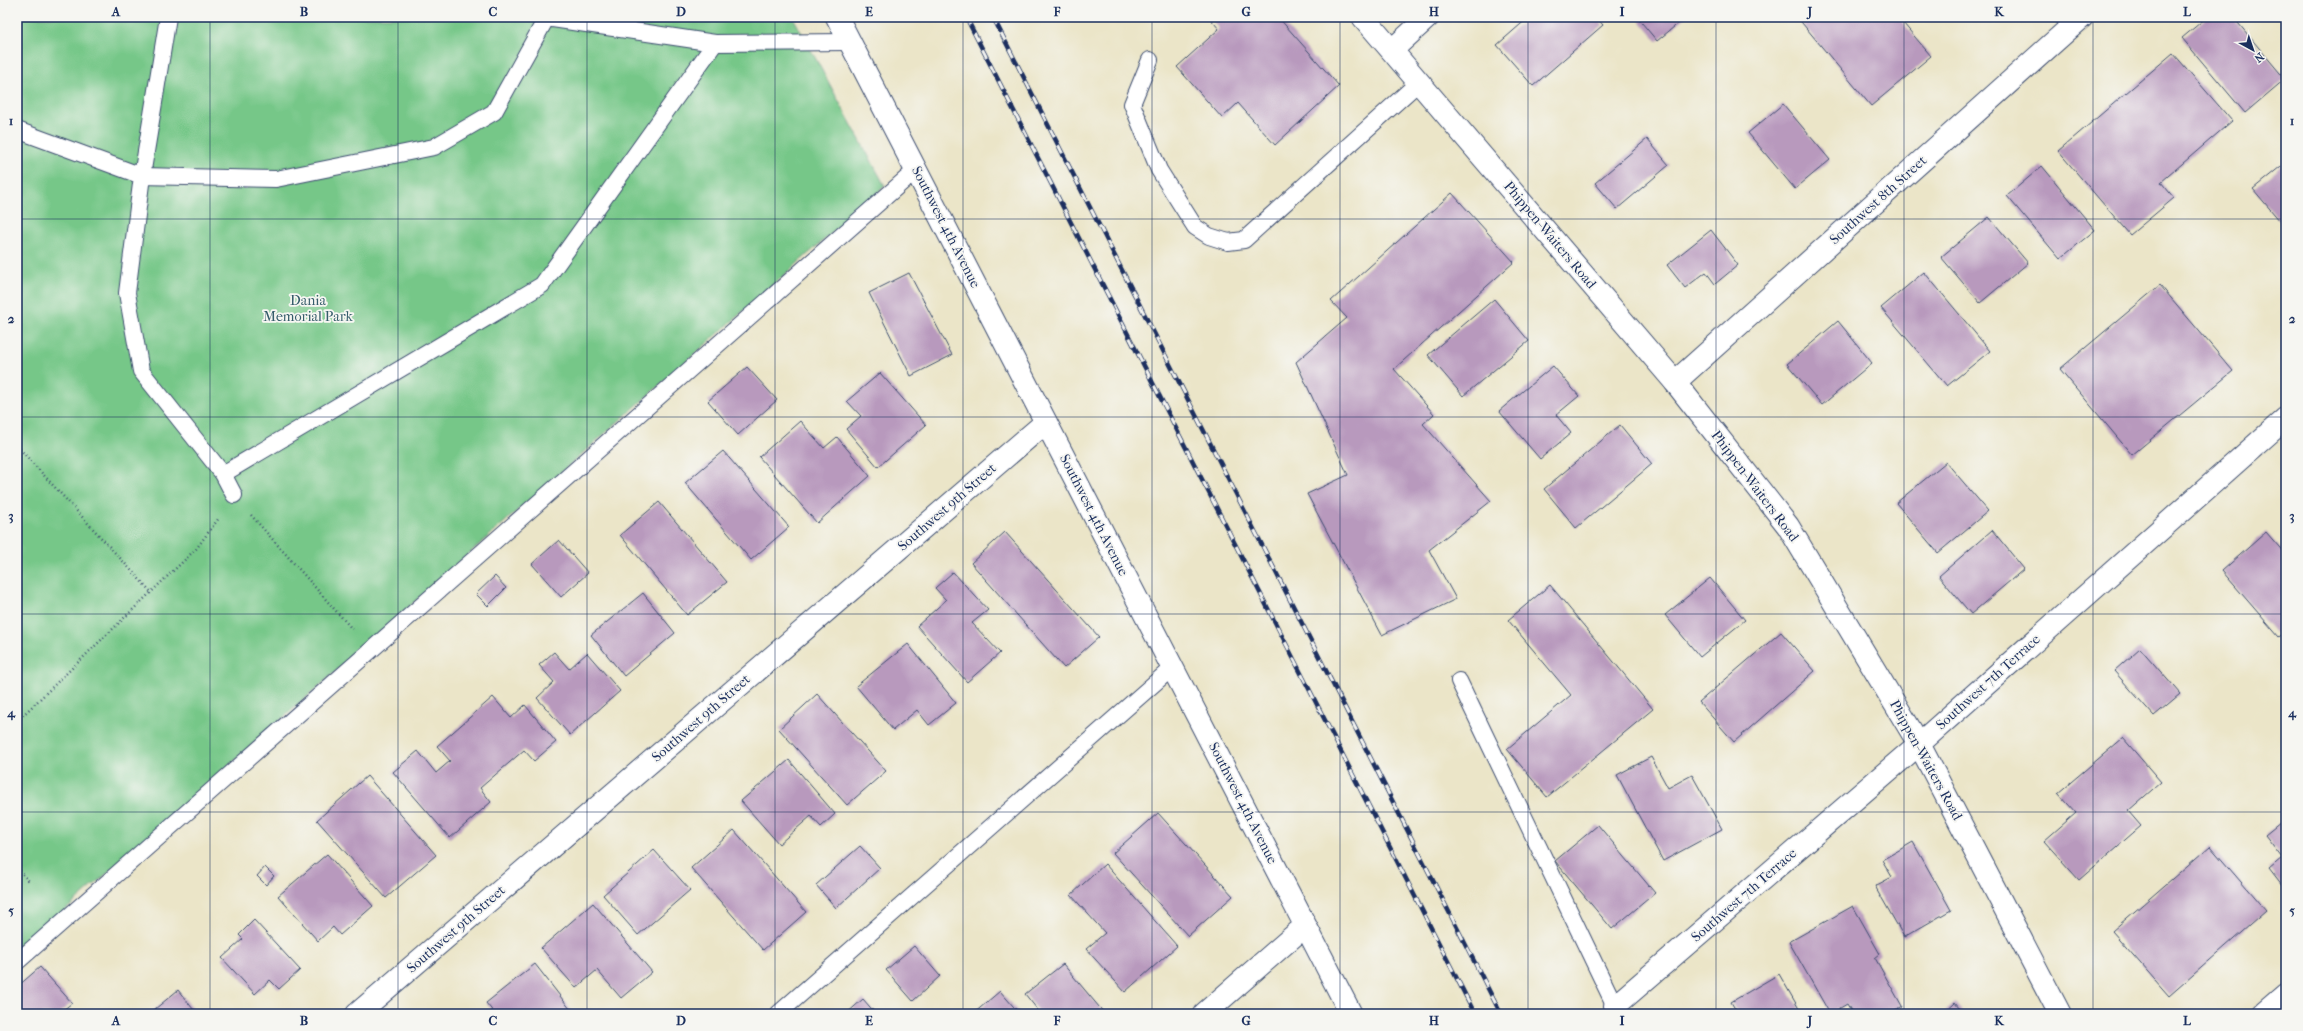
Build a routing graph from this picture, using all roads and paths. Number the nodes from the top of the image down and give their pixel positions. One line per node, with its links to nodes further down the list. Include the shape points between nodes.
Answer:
1 (168, 17): 14 (lane)
2 (545, 17): 8 (lane); 14 (lane, via 494,112 434,147 276,179)
3 (837, 17): 7 (street, Southwest 4th Avenue)
4 (1363, 17): 9 (street, Phippen-Waiters Road)
5 (1428, 17): 9 (street)
6 (2082, 17): 15 (street, Southwest 8th Street)
7 (851, 42): 8 (lane); 13 (street, Southwest 4th Avenue)
8 (715, 43): 19 (lane, via 542,285)
9 (1392, 50): 11 (street, Phippen-Waiters Road)
10 (1150, 60): 11 (lane, via 1132,104 1159,170 1195,227 1209,236 1228,242 1244,240)
11 (1419, 82): 15 (street, Phippen-Waiters Road)
12 (17, 130): 14 (lane)
13 (916, 170): 17 (street, Southwest 4th Avenue); 30 (lane)
14 (142, 176): 19 (lane, via 127,293 140,371)
15 (1675, 382): 26 (street, Phippen-Waiters Road, via 1788,526)
16 (2286, 418): 26 (street, Southwest 7th Terrace)
17 (1046, 422): 23 (street, Southwest 4th Avenue); 33 (street, Southwest 9th Street)
18 (17, 446): 21 (path)
19 (223, 474): 20 (lane)
20 (234, 495): 21 (path, via 196,549); 22 (path)
21 (152, 593): 25 (path)
22 (357, 635)
23 (1172, 667): 29 (street, Southwest 4th Avenue); 34 (lane)
24 (1459, 681): 32 (lane)
25 (17, 721)
26 (1919, 744): 32 (street, Southwest 7th Terrace); 37 (street, Phippen-Waiters Road)
27 (17, 868): 28 (path)
28 (29, 881)
29 (1305, 926): 35 (street); 36 (street, Southwest 4th Avenue)
30 (17, 962)
31 (2286, 995): 38 (street)
32 (1615, 1006)
33 (357, 1014)
34 (778, 1014)
35 (1204, 1014)
36 (1351, 1014)
37 (2060, 1014)
38 (2264, 1014)

